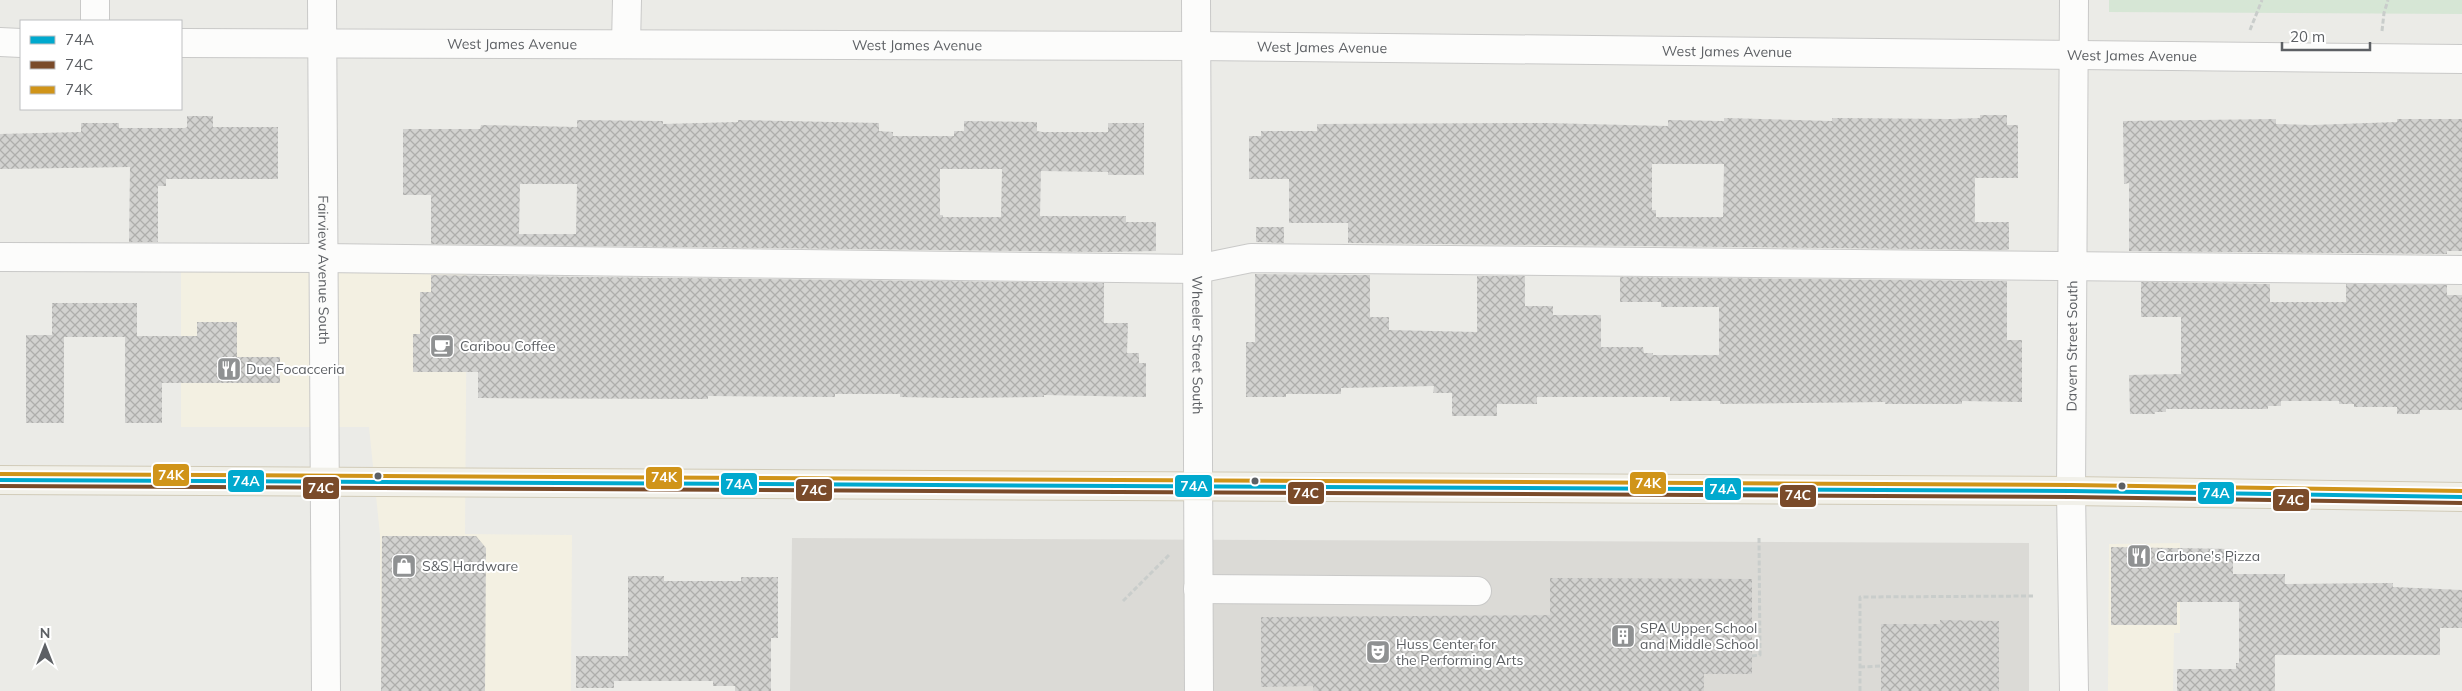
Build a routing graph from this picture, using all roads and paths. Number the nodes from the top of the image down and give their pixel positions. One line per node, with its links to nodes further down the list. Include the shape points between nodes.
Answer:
1 (95, 0): 6 (street)
2 (322, 0): 10 (street, Fairview Avenue South)
3 (627, 0): 11 (street)
4 (1196, 0): 12 (street, Wheeler Street South)
5 (2074, 0): 13 (street, Davern Street South)
6 (96, 20)
7 (0, 42): 8 (street)
8 (20, 43)
9 (182, 43): 10 (street, West James Avenue)
10 (322, 44): 11 (street, West James Avenue); 16 (street, Fairview Avenue South)
11 (626, 44): 12 (street, West James Avenue)
12 (1196, 46): 13 (street, West James Avenue); 18 (street, Wheeler Street South)
13 (2074, 55): 14 (street, West James Avenue); 17 (street, Davern Street South)
14 (2462, 59)
15 (0, 257): 16 (street)
16 (322, 258): 18 (street); 21 (street, Fairview Avenue South)
17 (2074, 266): 18 (street, via 1251,258); 19 (street); 23 (street, Davern Street South)
18 (1197, 269): 22 (street, Wheeler Street South)
19 (2462, 270)
20 (0, 480): 21 (main road)
21 (324, 482): 22 (main road); 34 (street, Fairview Avenue South)
22 (1198, 487): 23 (main road); 27 (street, Wheeler Street South)
23 (2071, 492): 24 (main road); 37 (street, Davern Street South)
24 (2462, 497)
25 (1759, 538): 31 (path, via 1760,655)
26 (1174, 550): 30 (path)
27 (1198, 589): 28 (street); 35 (street, Wheeler Street South)
28 (1476, 590)
29 (2033, 596): 33 (path, via 1860,597)
30 (1123, 601)
31 (1752, 656)
32 (1881, 666): 33 (path)
33 (1860, 667): 36 (path)
34 (326, 691)
35 (1199, 691)
36 (1860, 691)
37 (2074, 691)

